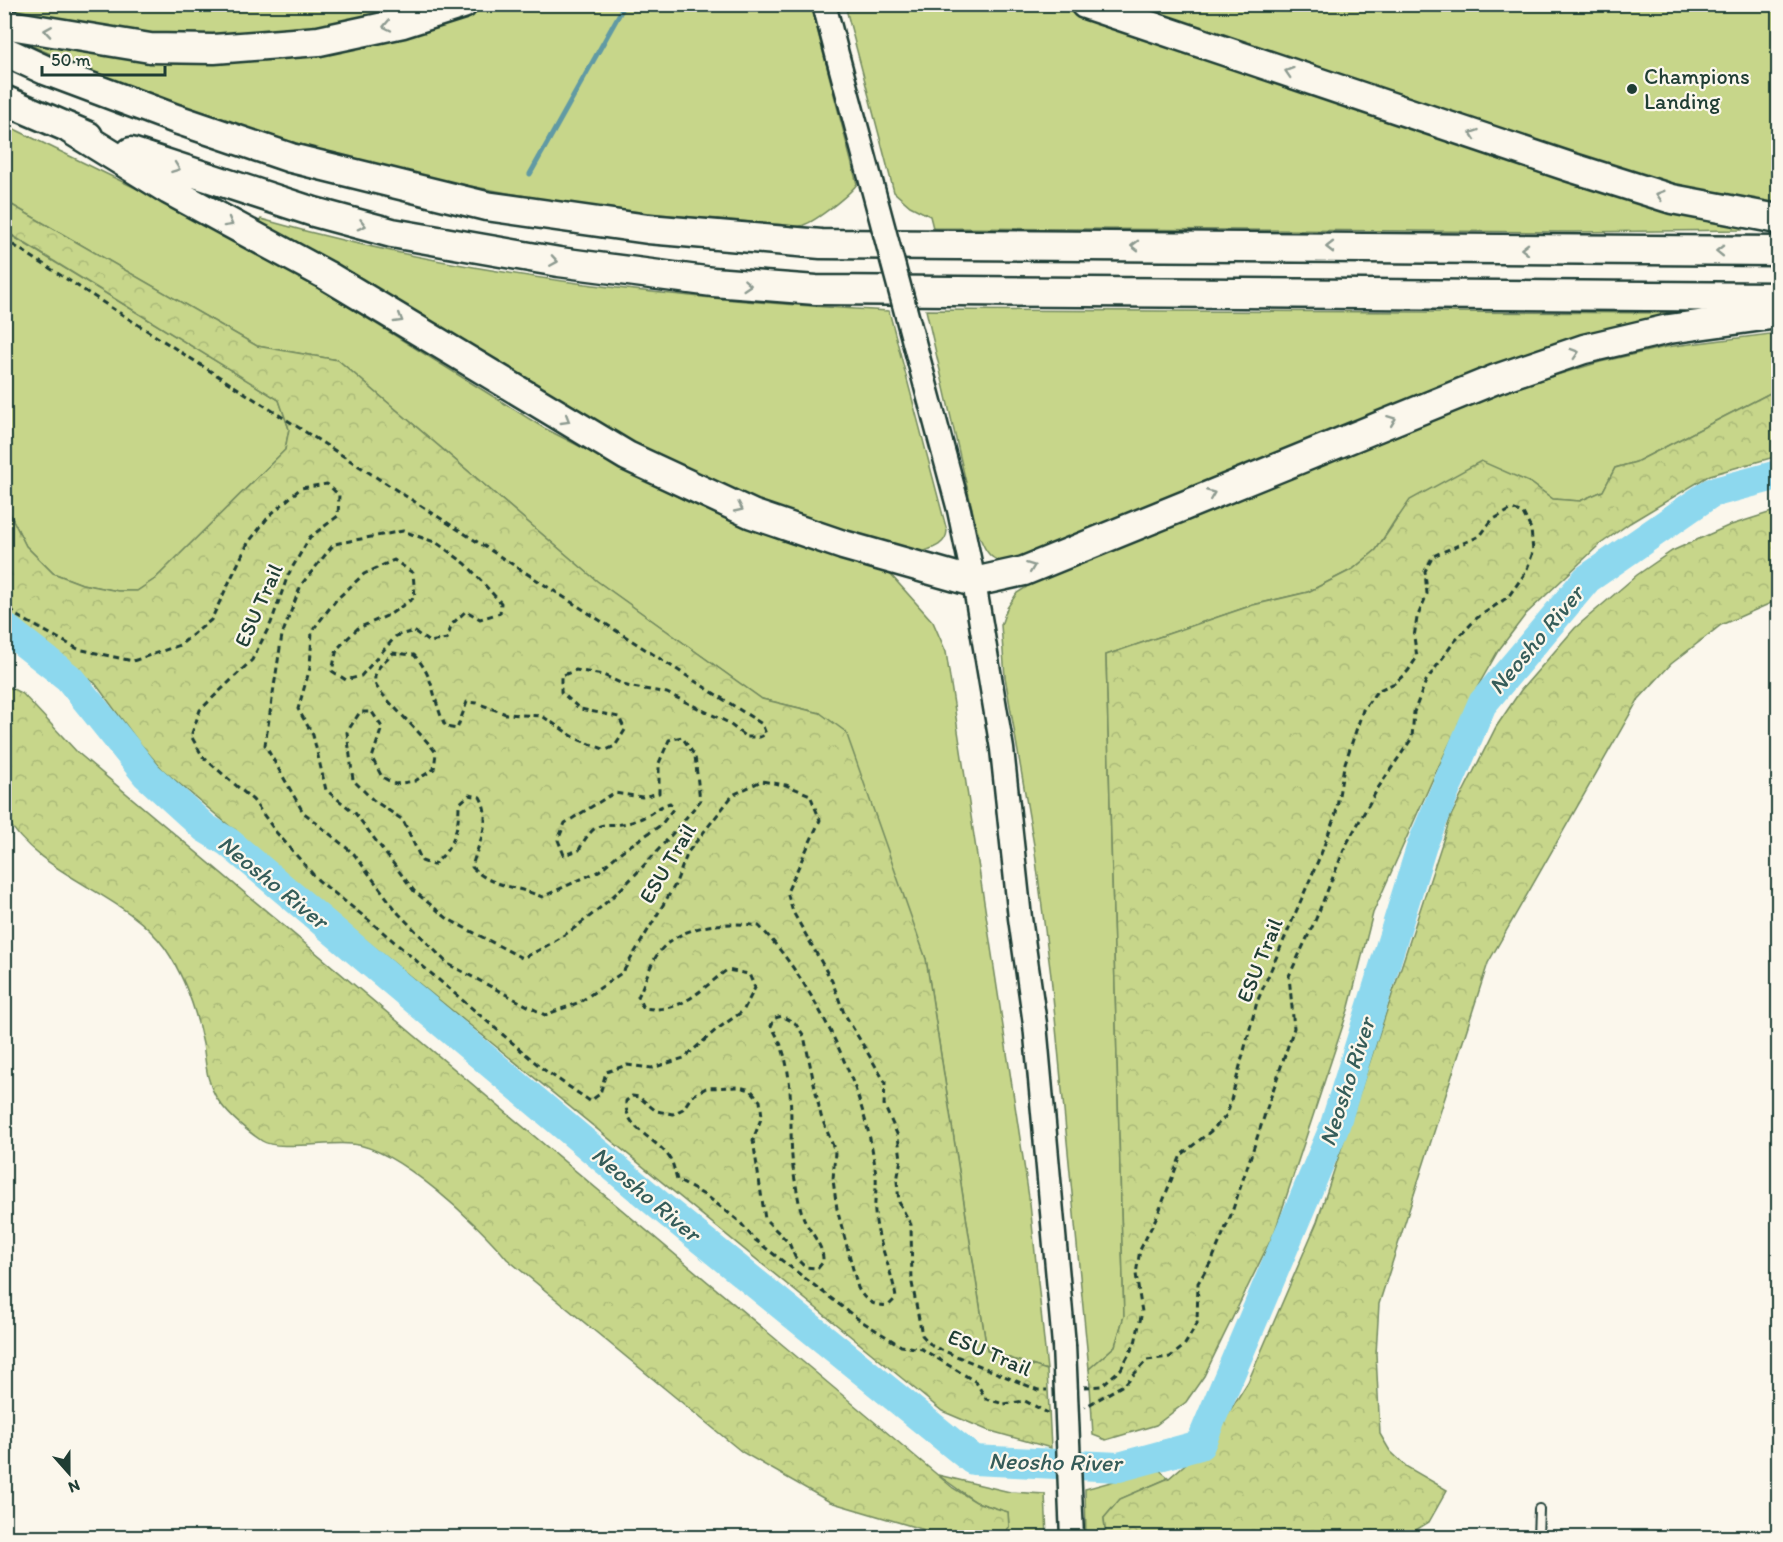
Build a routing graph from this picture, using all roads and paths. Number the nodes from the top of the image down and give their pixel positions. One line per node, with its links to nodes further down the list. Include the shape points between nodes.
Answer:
1 (463, 4): 4 (highway, one-way to 4, via 403,23 319,41 214,48 150,48)
2 (824, 4): 13 (main road, bridge)
3 (1085, 4): 8 (highway, one-way to 3, via 1672,199)
4 (4, 24)
5 (4, 51): 10 (highway, one-way to 5, via 821,244 648,230 486,206 291,158 176,119)
6 (4, 100): 7 (highway)
7 (70, 129): 11 (highway, one-way to 11, via 185,172 392,233 559,262 713,282 816,290); 13 (highway, one-way to 13, via 169,190 326,275 627,456 752,514)
8 (1779, 219)
9 (4, 239): 16 (path, ESU Trail, via 762,724 766,734 746,737 727,722 667,693 627,686 603,675 576,670 561,676 561,692 580,709 619,717 626,730 615,746 606,750 578,739 542,716 506,714 477,703 467,702 457,729 446,727 432,681 414,655 393,653 378,667 378,693 426,738 436,753 434,769 415,781 395,784 382,777 372,758 382,727 372,712 360,712 347,732 353,780 373,800 404,820 422,861 433,865 448,853 459,820 459,804 469,795 480,797 486,808 485,827 472,867 481,877 542,897 599,871 661,825 674,809 670,803 626,825 604,823 586,835 579,850 564,855 558,840 565,823 614,793 642,797 659,793 659,763 669,740 682,737 695,756 700,801 669,838 590,914 551,945 522,958 448,920 414,891 355,813 326,790 313,735 298,709 310,668 312,631 336,600 364,574 394,560 413,573 415,597 389,615 358,628 337,649 332,671 346,680 361,676 396,636 414,631 429,642 447,639 452,624 466,611 480,619 500,613 501,603 466,564 437,543 403,531 334,544 301,585 282,635 265,745 303,812 354,854 399,914 448,963 545,1015 580,1002 623,972 675,885 688,852 734,795 761,781 786,785 810,795 820,820 787,892 793,912 827,971 844,1013 885,1082 884,1105 898,1136 899,1202 910,1225 912,1283 922,1335 932,1346 1038,1390)
10 (1779, 251)
11 (1779, 297)
12 (1779, 314): 13 (highway, one-way to 12, via 1024,571 1371,428 1584,349 1669,330)
13 (974, 582): 20 (main road, bridge, via 1002,749 1035,1024 1064,1345)
14 (4, 600): 18 (path, ESU Trail, via 17,616 78,649 133,661 180,645 211,620 248,543 270,515 301,488 327,484 339,495 338,516 310,537 288,575 271,623 252,660 200,710 191,736 203,757 253,800 318,880 543,1069 590,1101 600,1094 606,1072 627,1065 652,1068 684,1058 743,1011 755,988 748,975 727,970 688,1002 661,1011 643,1008 638,997 659,952 675,937 696,930 732,922 759,926 799,973 849,1072 869,1140 876,1177 875,1214 896,1298 889,1305 880,1306 864,1300 858,1288 837,1209 835,1151 821,1116 804,1036 795,1023 782,1016 775,1018 771,1026 781,1042 788,1069 793,1172 803,1219 824,1251 818,1268 805,1267 789,1243 765,1220 753,1140 762,1116 760,1101 751,1090 706,1088 673,1114 656,1111 632,1096 625,1108 631,1121 669,1157 677,1180 732,1215 754,1239 858,1318 901,1346 922,1349 976,1382 987,1399 1004,1404 1025,1401)
15 (1080, 1388): 17 (path, ESU Trail, via 1101,1386 1121,1369 1134,1342 1142,1312 1136,1274 1140,1250 1181,1155 1227,1115 1257,1002 1336,813 1344,766 1363,710 1377,692 1408,672 1417,657 1414,637 1427,594 1425,571 1433,556 1480,536 1492,520 1512,509 1523,513 1531,529 1533,552 1526,572 1508,597 1477,618 1454,642 1426,681 1414,712 1412,738 1346,845 1289,976 1294,1028 1232,1215 1198,1283 1197,1324 1184,1346 1170,1357 1147,1360 1125,1384)
16 (1048, 1390)
17 (1079, 1412)
18 (1053, 1416)
19 (1539, 1509): 21 (lane)
20 (1072, 1538)
21 (1538, 1538)

